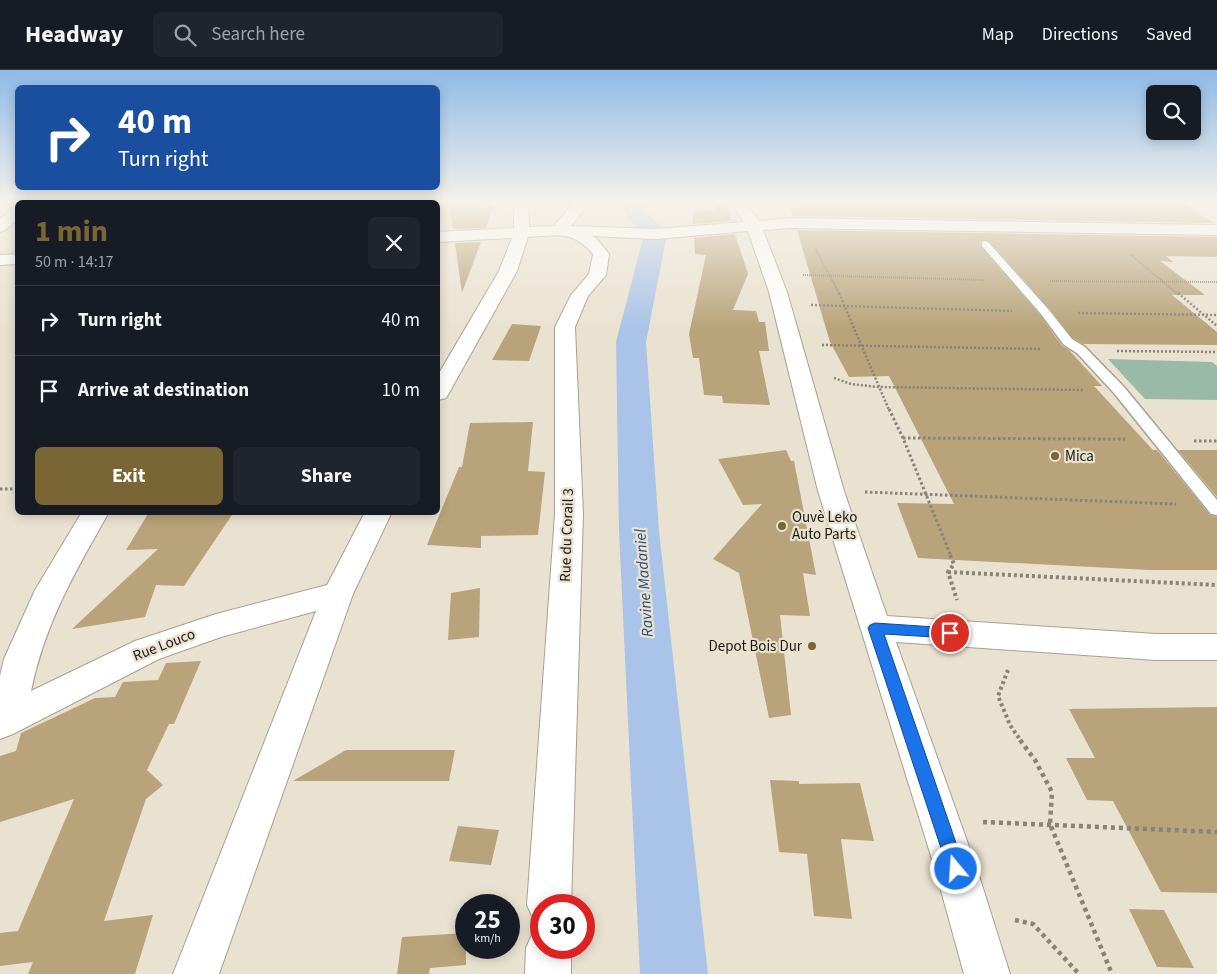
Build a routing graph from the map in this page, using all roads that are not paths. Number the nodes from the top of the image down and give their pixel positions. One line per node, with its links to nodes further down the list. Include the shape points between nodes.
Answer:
1 (518, 245): 8 (street, via 508,271)
2 (594, 245): 17 (street, Rue du Corail 3, via 601,254 597,275 580,295 565,327 569,514)
3 (758, 245): 14 (street, via 780,303 831,491)
4 (986, 245): 10 (lane, via 1068,342 1081,350 1119,390)
5 (15, 259): 6 (street)
6 (0, 260)
7 (440, 352): 8 (street)
8 (462, 352): 9 (street)
9 (440, 390)
10 (1215, 508)
11 (94, 515): 16 (street, via 50,590 21,658)
12 (378, 515): 13 (street)
13 (338, 594): 16 (street, Rue Louco, via 216,626 147,650); 19 (street)
14 (875, 628): 15 (street, via 1156,647); 21 (street, via 941,822)
15 (1217, 647)
16 (4, 722)
17 (551, 894)
18 (548, 959): 20 (street)
19 (196, 974)
20 (548, 974)
21 (987, 974)

